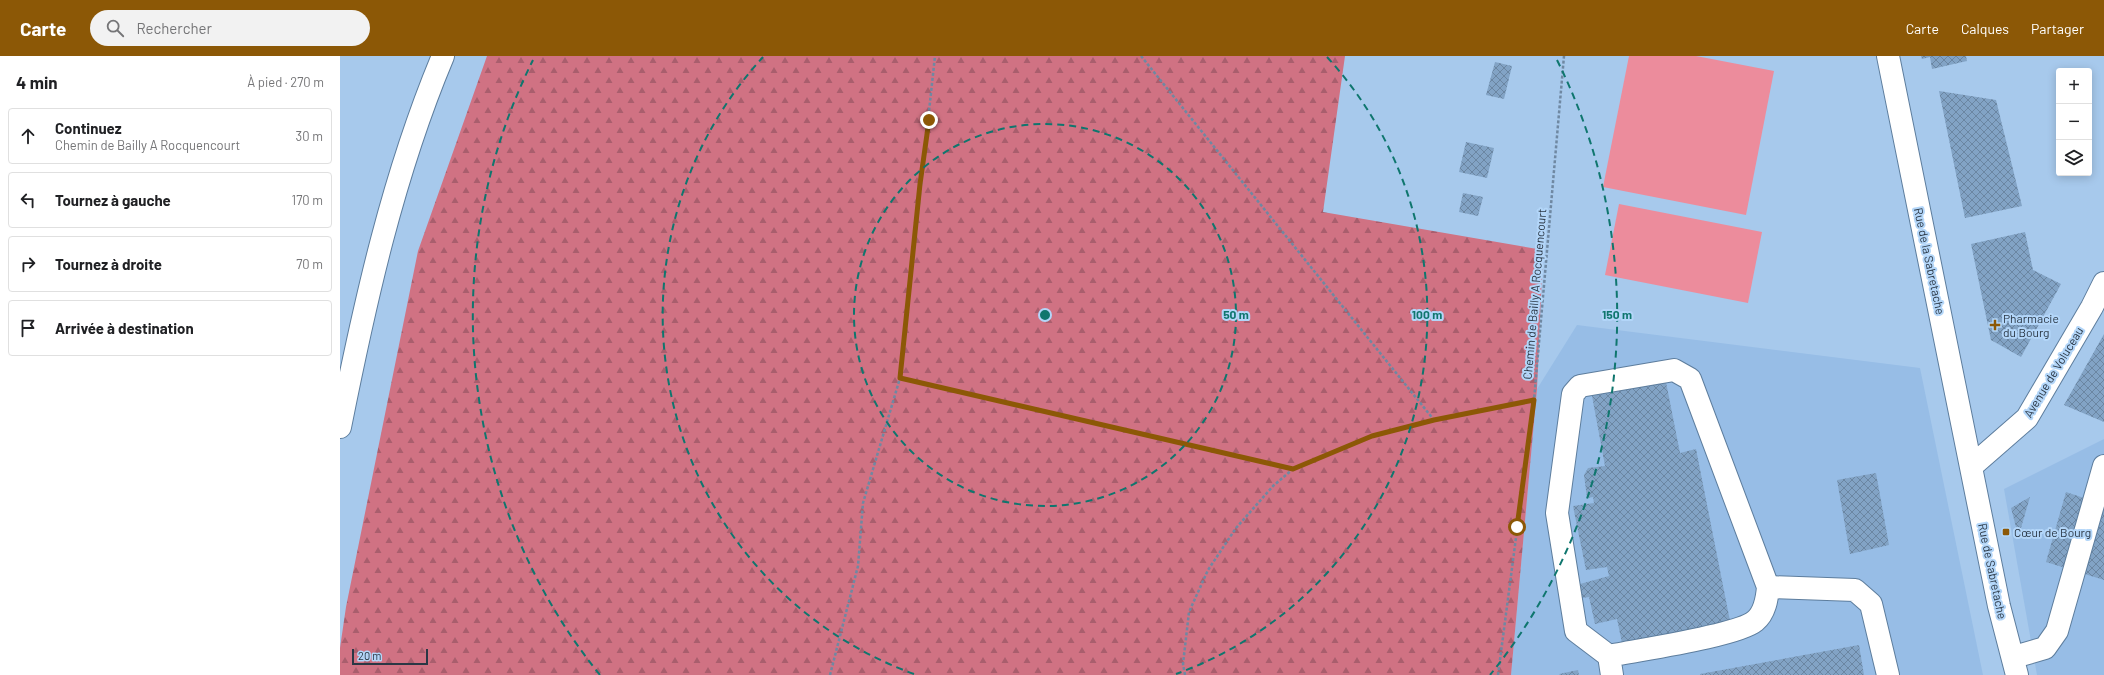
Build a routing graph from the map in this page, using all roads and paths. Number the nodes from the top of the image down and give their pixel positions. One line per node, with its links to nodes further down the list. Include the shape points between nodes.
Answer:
1 (443, 56): 10 (main road, via 401,171 372,278)
2 (935, 56): 7 (path)
3 (1141, 56): 9 (path)
4 (1564, 56): 8 (path, Chemin de Bailly A Rocquencourt)
5 (1888, 56): 11 (main road, Rue de la Sabretache)
6 (2104, 283): 11 (main road, Avenue de Voluceau, via 2027,418)
7 (900, 378): 13 (path); 17 (path, via 863,503 858,566)
8 (1534, 400): 9 (path); 19 (path, Chemin de Bailly A Rocquencourt)
9 (1434, 420): 13 (path, via 1372,436)
10 (340, 427)
11 (1972, 466): 16 (main road, Rue de Sabretache, via 1999,606)
12 (2104, 466): 16 (main road, via 2057,631 2045,648)
13 (1293, 469): 18 (path, via 1272,486 1236,528 1208,570 1189,612 1183,664)
14 (1768, 587): 15 (main road, via 1767,602 1755,621 1732,632); 15 (main road, via 1690,379 1674,370 1580,386 1573,394 1557,513 1576,631); 20 (main road, via 1855,590 1871,604)
15 (1610, 665)
16 (2016, 666)
17 (830, 675)
18 (1185, 675)
19 (1498, 675)
20 (1888, 675)

